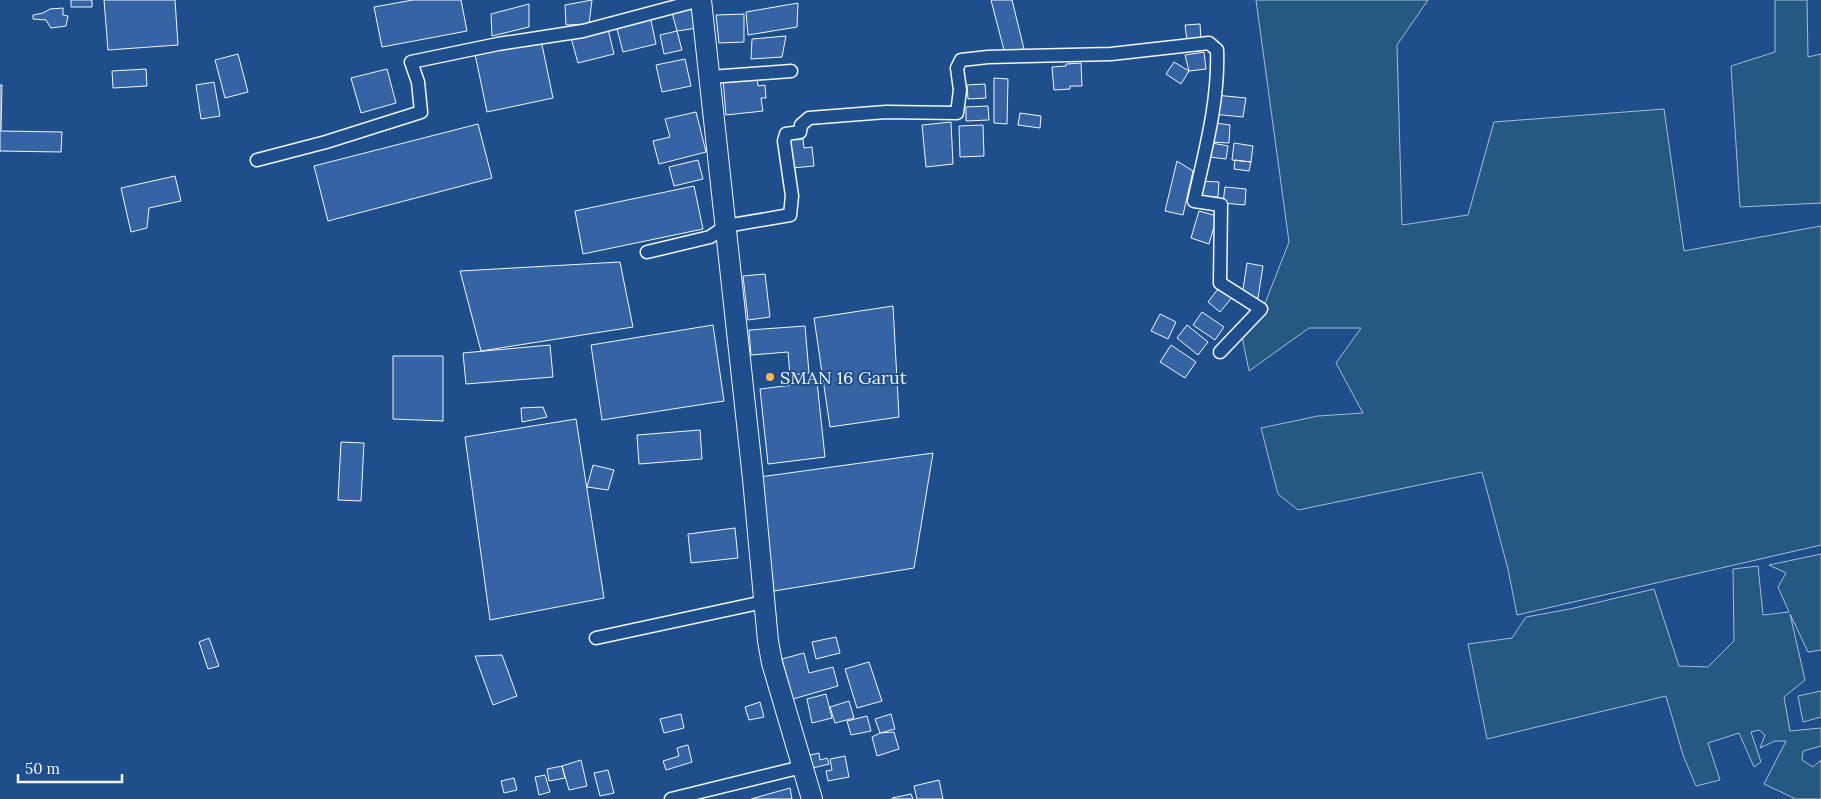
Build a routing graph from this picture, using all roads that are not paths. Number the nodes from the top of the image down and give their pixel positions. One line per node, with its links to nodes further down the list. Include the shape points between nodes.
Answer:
1 (701, 0): 3 (main road); 4 (street, via 584,31 410,62 418,82 421,112)
2 (791, 71): 3 (street)
3 (710, 77): 5 (main road)
4 (257, 160)
5 (726, 226): 6 (street, via 710,237); 7 (street, via 790,215 792,196 784,141 786,134 800,132 801,125 809,118 886,112 957,113 960,90 957,68 961,60 1111,54 1208,43 1217,50 1218,76 1194,201 1221,205 1220,282 1261,309); 8 (main road)
6 (647, 252)
7 (1220, 352)
8 (763, 602): 9 (street); 10 (main road, via 772,663)
9 (596, 638)
10 (802, 767): 11 (street); 12 (main road)
11 (671, 799)
12 (812, 799)

